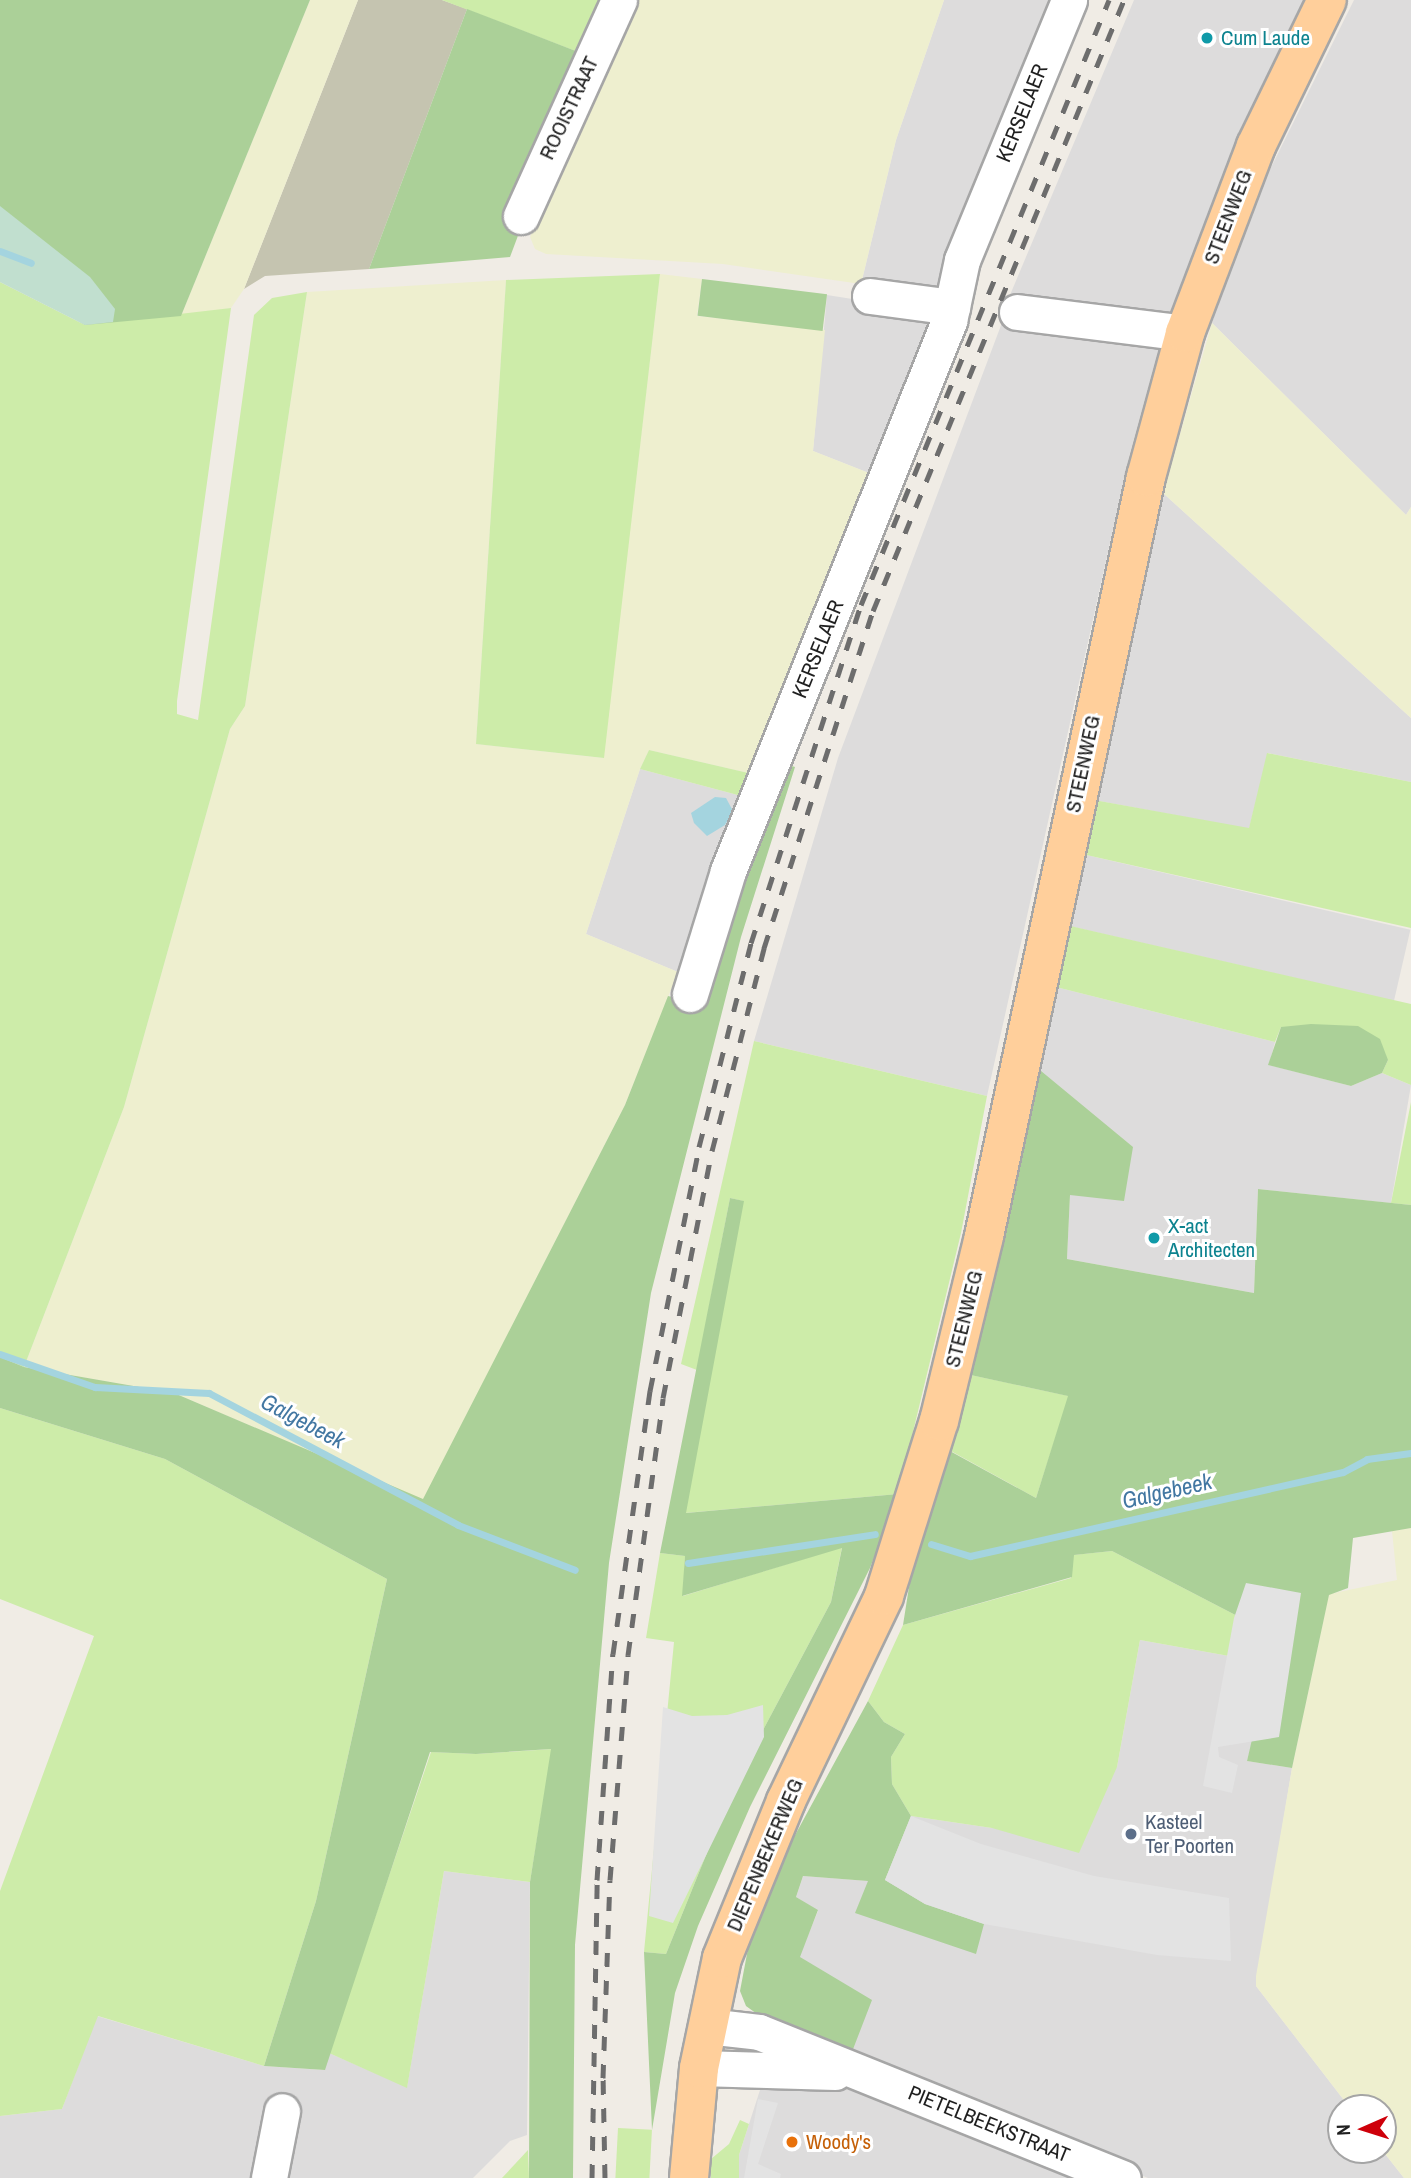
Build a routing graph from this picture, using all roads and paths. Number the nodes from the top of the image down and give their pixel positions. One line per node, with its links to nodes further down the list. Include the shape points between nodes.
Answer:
1 (619, 0): 4 (street, ROOISTRAAT)
2 (1069, 0): 6 (street, KERSELAER, via 962,260)
3 (1327, 0): 8 (main road, STEENWEG, via 1256,146)
4 (521, 216)
5 (870, 296): 6 (street)
6 (952, 307): 9 (street, KERSELAER, via 728,870)
7 (1017, 312): 8 (street)
8 (1185, 333): 10 (main road, STEENWEG, via 1146,477 984,1236)
9 (690, 994)
10 (902, 1550): 11 (main road, DIEPENBEKERWEG, via 786,1801 722,1958)
11 (707, 2026): 12 (main road, DIEPENBEKERWEG); 13 (street, PIETELBEEKSTRAAT, via 759,2032)
12 (699, 2068): 13 (street, PIETELBEEKSTRAAT); 16 (main road, DIEPENBEKERWEG)
13 (854, 2073): 17 (street, PIETELBEEKSTRAAT)
14 (282, 2111): 15 (street)
15 (269, 2178)
16 (689, 2178)
17 (1123, 2178)

